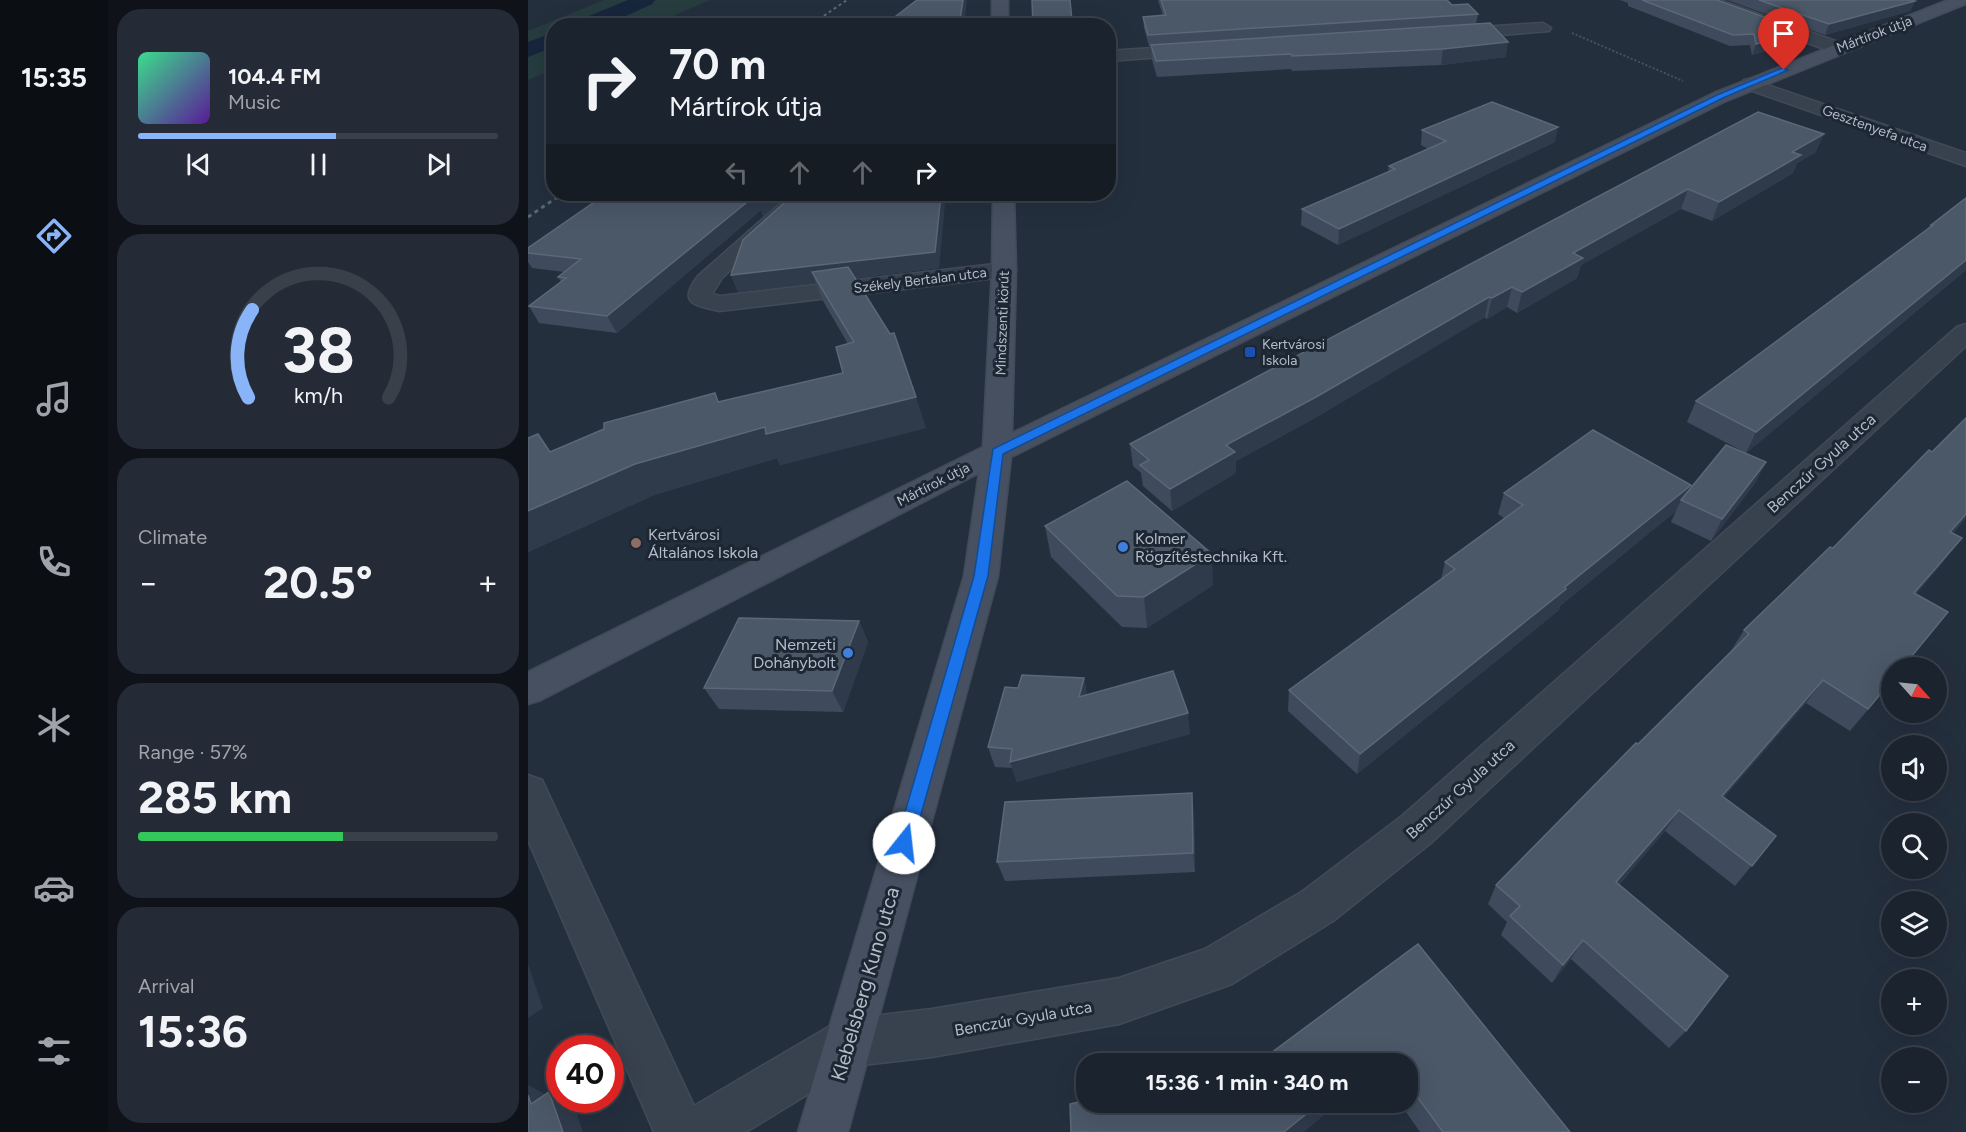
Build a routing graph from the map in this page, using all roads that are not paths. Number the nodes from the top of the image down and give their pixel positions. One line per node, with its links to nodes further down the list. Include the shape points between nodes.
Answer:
1 (1000, 0): 4 (street)
2 (1706, 0): 7 (street)
3 (1962, 0): 7 (street, Mártírok útja)
4 (1000, 18)
5 (1543, 28): 6 (street)
6 (1437, 34)
7 (1838, 48): 10 (street, Mártírok útja)
8 (1214, 49): 9 (street)
9 (1116, 55)
10 (1750, 84): 11 (street, Gesztenyefa utca); 16 (street, Mártírok útja)
11 (1966, 160)
12 (795, 201): 14 (street, Székely Bertalan utca, via 714,273 702,287 700,298 719,304)
13 (1003, 201): 14 (street, Mindszenti körút)
14 (1004, 270): 16 (street, Mindszenti körút)
15 (1966, 332): 19 (street, Benczúr Gyula utca, via 1417,829 1318,906 1216,969 1119,1002)
16 (997, 452): 17 (street, Mártírok útja); 19 (street, Klebelsberg Kuno utca, via 981,576)
17 (528, 689)
18 (528, 793): 20 (street)
19 (847, 1043): 21 (street); 22 (street, Klebelsberg Kuno utca)
20 (680, 1132)
21 (698, 1132)
22 (823, 1132)

